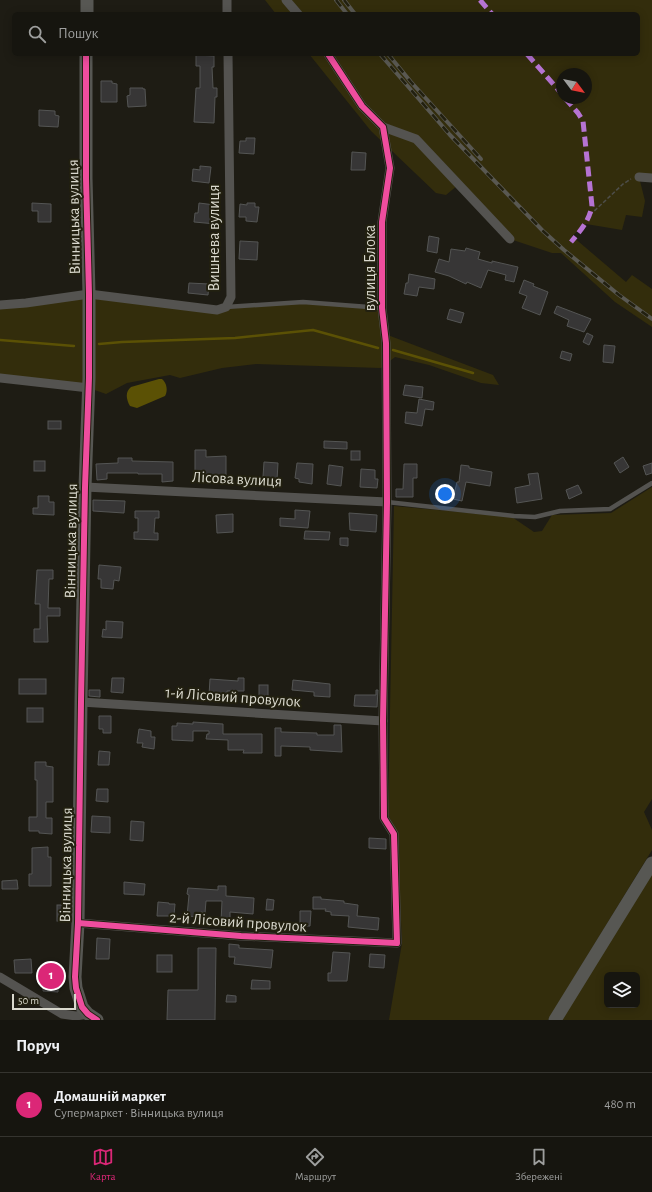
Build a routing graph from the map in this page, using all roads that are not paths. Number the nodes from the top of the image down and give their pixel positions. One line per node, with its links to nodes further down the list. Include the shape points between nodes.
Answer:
1 (87, 0): 4 (street)
2 (227, 0): 5 (street)
3 (286, 0): 6 (street)
4 (87, 12)
5 (227, 12)
6 (296, 12)
7 (86, 56): 14 (street, Вінницька вулиця)
8 (228, 56): 16 (street, Вишнева вулиця, via 231,297)
9 (329, 56): 10 (street, via 362,106)
10 (383, 127): 13 (street, via 416,139); 17 (street, вулиця Блока, via 390,168 382,222)
11 (638, 177): 12 (street)
12 (652, 178)
13 (510, 240)
14 (89, 294): 15 (street, Вишнева вулиця); 16 (street, Вишнева вулиця, via 217,310); 19 (street, Вінницька вулиця)
15 (0, 304)
16 (226, 308): 17 (lane, via 303,302)
17 (382, 308): 22 (street, вулиця Блока, via 386,343)
18 (0, 378): 19 (street)
19 (89, 388): 21 (street, Вінницька вулиця)
20 (652, 483): 22 (lane, via 610,509 560,511 535,517)
21 (85, 487): 22 (street, Лісова вулиця); 23 (street, Вінницька вулиця)
22 (387, 502): 24 (street, вулиця Блока)
23 (81, 702): 24 (street, 1-й Лісовий провулок); 26 (street, Вінницька вулиця)
24 (383, 722): 27 (street, вулиця Блока, via 384,818 394,834)
25 (652, 863): 30 (street)
26 (78, 924): 27 (street, 2-й Лісовий провулок, via 241,936); 29 (street, Вінницька вулиця, via 76,988 82,1007)
27 (396, 943)
28 (0, 977): 29 (street, via 62,1014)
29 (90, 1018)
30 (555, 1020)

